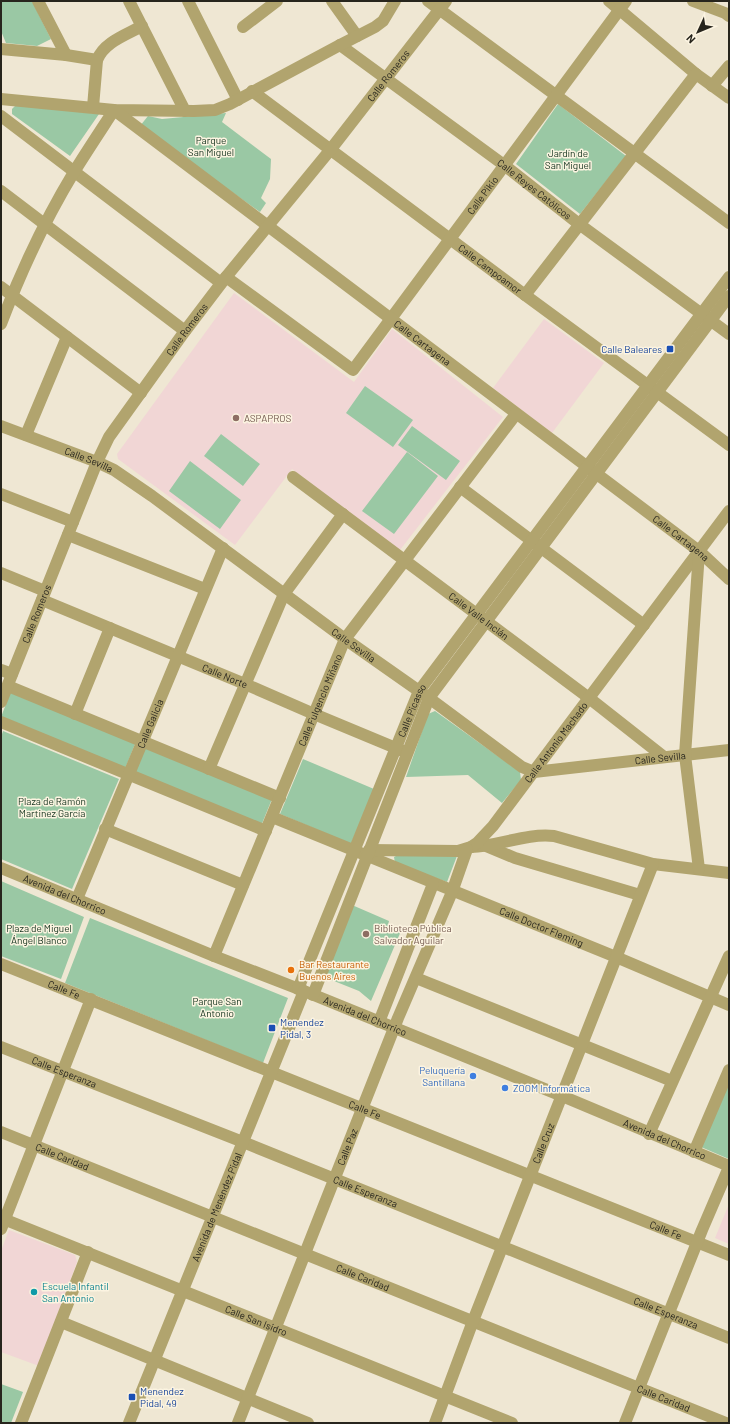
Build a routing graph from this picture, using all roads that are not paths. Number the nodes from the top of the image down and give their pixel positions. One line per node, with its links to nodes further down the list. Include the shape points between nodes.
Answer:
1 (38, 1): 18 (street)
2 (129, 1): 13 (street)
3 (188, 1): 28 (street)
4 (277, 1): 14 (street)
5 (332, 1): 15 (street)
6 (395, 1): 15 (street, via 380,24)
7 (428, 1): 10 (street)
8 (609, 1): 11 (street)
9 (695, 1): 12 (street)
10 (443, 5): 22 (street, Calle Romeros); 25 (street)
11 (622, 5): 21 (street); 25 (street, Calle Pikio)
12 (729, 16)
13 (142, 26): 19 (street, via 109,44); 31 (street)
14 (243, 27)
15 (357, 36): 16 (street)
16 (340, 45): 22 (street, Calle Reyes Católicos); 24 (street)
17 (1, 49): 18 (street)
18 (66, 55): 19 (street)
19 (97, 60): 29 (street)
20 (729, 66): 23 (street)
21 (696, 74): 23 (street); 34 (street)
22 (386, 78): 33 (street, Calle Romeros); 35 (street, Calle Reyes Católicos)
23 (712, 86): 26 (street)
24 (252, 91): 28 (street); 33 (street, Calle Campoamor)
25 (556, 95): 34 (street); 35 (street, Calle Pikio)
26 (729, 98)
27 (1, 99): 29 (street)
28 (238, 100): 31 (street, via 215,110)
29 (93, 108): 30 (street)
30 (114, 110): 31 (street); 36 (street); 41 (street, Calle Cartagena)
31 (185, 111)
32 (1, 116): 36 (street)
33 (331, 149): 41 (street, Calle Romeros); 42 (street, Calle Campoamor)
34 (634, 153): 38 (street); 39 (street)
35 (504, 165): 39 (street, Calle Reyes Católicos); 42 (street, Calle Pikio)
36 (74, 172): 40 (street); 44 (street)
37 (1, 191): 40 (street)
38 (729, 223)
39 (579, 224): 47 (street); 49 (street, Calle Reyes Católicos)
40 (45, 225): 46 (street); 52 (street)
41 (268, 226): 44 (street, Calle Romeros); 50 (street, Calle Cartagena)
42 (450, 238): 47 (street, Calle Campoamor); 50 (street, Calle Pikio)
43 (729, 277): 49 (street)
44 (224, 280): 50 (street, Calle Pikio, via 353,370); 52 (street, Calle Romeros)
45 (1, 287): 46 (street)
46 (12, 295): 51 (street); 54 (street)
47 (525, 295): 55 (street, Calle Campoamor)
48 (729, 296): 49 (street)
49 (706, 317): 53 (street, Calle Reyes Católicos); 55 (street)
50 (391, 319): 57 (street, Calle Cartagena)
51 (1, 324)
52 (185, 331): 56 (street, Calle Romeros)
53 (729, 334)
54 (67, 337): 56 (street); 59 (street)
55 (653, 389): 60 (street, Calle Campoamor); 62 (street)
56 (141, 393): 61 (street, Calle Romeros, via 109,437)
57 (516, 414): 62 (street, Calle Cartagena); 64 (street, Calle Fulgencio Miñano)
58 (1, 426): 59 (street, Calle Sevilla)
59 (26, 435): 61 (street, Calle Sevilla)
60 (729, 445)
61 (97, 462): 68 (street, Calle Romeros); 71 (street, Calle Sevilla, via 114,470)
62 (592, 470): 70 (street, Calle Picasso); 72 (street, Calle Cartagena)
63 (293, 477): 67 (street, Calle Valle Inclán)
64 (460, 487): 70 (street); 73 (street, Calle Fulgencio Miñano)
65 (1, 494): 68 (street)
66 (729, 511): 72 (street, Calle Antonio Machado)
67 (343, 514): 73 (street, Calle Valle Inclán); 79 (street)
68 (73, 522): 69 (street, Calle Romeros)
69 (68, 535): 78 (street); 80 (street, Calle Romeros)
70 (536, 544): 81 (street, Calle Picasso); 82 (street, Calle Picasso); 83 (street)
71 (223, 548): 78 (street, Calle Galicia); 79 (street, Calle Sevilla)
72 (699, 551): 75 (street, Calle Antonio Machado); 76 (street, Calle Cartagena); 77 (street)
73 (405, 561): 81 (street, Calle Valle Inclán); 85 (street, Calle Fulgencio Miñano)
74 (1, 573): 80 (street, Calle Norte)
75 (681, 576): 77 (street); 83 (street, Calle Antonio Machado)
76 (729, 579)
77 (696, 582): 101 (street)
78 (205, 590): 86 (street, Calle Galicia)
79 (284, 594): 85 (street, Calle Sevilla); 88 (street)
80 (44, 595): 84 (street, Calle Norte); 87 (street, Calle Romeros)
81 (476, 614): 82 (street, Calle Valle Inclán); 90 (street, Calle Picasso)
82 (486, 622): 91 (street, Calle Picasso); 92 (street, Calle Valle Inclán)
83 (644, 625): 92 (street, Calle Antonio Machado)
84 (110, 628): 86 (street, Calle Norte); 94 (street)
85 (345, 639): 90 (street, Calle Sevilla); 95 (street, Calle Fulgencio Miñano)
86 (177, 656): 88 (street, Calle Norte); 97 (street, Calle Galicia)
87 (7, 672): 89 (street, Calle Romeros)
88 (245, 684): 95 (street, Calle Norte); 103 (street)
89 (8, 686): 93 (street, Calle Romeros); 94 (street)
90 (419, 691): 91 (street, Calle Sevilla); 98 (street, Calle Picasso)
91 (429, 698): 100 (street, Calle Picasso); 104 (street, Calle Sevilla, via 522,767)
92 (589, 698): 102 (street, Calle Valle Inclán); 104 (street, Calle Antonio Machado)
93 (1, 702)
94 (75, 714): 97 (street)
95 (314, 714): 98 (street, Calle Norte); 106 (street, Calle Fulgencio Miñano)
96 (1, 722): 105 (street)
97 (142, 741): 103 (street); 105 (street, Calle Galicia)
98 (396, 748): 100 (street, Calle Norte); 112 (street, Calle Picasso)
99 (729, 750): 101 (street, Calle Sevilla)
100 (408, 753): 113 (street, Calle Picasso)
101 (685, 755): 102 (street, Calle Sevilla); 116 (street)
102 (664, 757): 104 (street, Calle Sevilla)
103 (209, 769): 106 (street)
104 (534, 772): 111 (street, Calle Antonio Machado, via 484,837)
105 (128, 776): 108 (street, Calle Galicia); 109 (street)
106 (280, 798): 107 (street, Calle Fulgencio Miñano)
107 (272, 817): 109 (street, Calle Fulgencio Miñano); 112 (street, Calle Doctor Fleming)
108 (105, 829): 119 (street); 122 (street, Calle Galicia)
109 (266, 831): 119 (street, Calle Fulgencio Miñano)
110 (486, 846): 111 (street); 114 (street, via 542,835); 121 (street, via 515,858)
111 (469, 848): 113 (street, via 458,851); 120 (street, Calle Paz)
112 (354, 851): 113 (street, Calle Doctor Fleming); 128 (street, Calle Picasso)
113 (368, 853): 118 (street, Calle Doctor Fleming); 128 (street, Calle Picasso)
114 (653, 864): 116 (street); 121 (street, Calle Cruz)
115 (1, 868): 122 (street, Avenida del Chorrico)
116 (699, 869): 117 (street)
117 (729, 873)
118 (433, 884): 120 (street, Calle Doctor Fleming); 132 (street)
119 (243, 885): 123 (street, Calle Fulgencio Miñano)
120 (452, 892): 125 (street, Calle Doctor Fleming); 127 (street, Calle Paz)
121 (640, 895): 125 (street, Calle Cruz)
122 (77, 899): 123 (street, Avenida del Chorrico)
123 (214, 956): 128 (street, Avenida del Chorrico)
124 (729, 956): 129 (street)
125 (616, 957): 129 (street, Calle Doctor Fleming); 134 (street, Calle Cruz)
126 (1, 964): 130 (street, Calle Fe)
127 (416, 978): 133 (street, Calle Paz); 134 (street)
128 (305, 991): 132 (street, Avenida del Chorrico); 138 (street, Avenida de Menéndez Pidal)
129 (710, 997): 131 (street, Calle Doctor Fleming); 139 (street)
130 (91, 999): 137 (street); 138 (street, Calle Fe)
131 (729, 1005)
132 (379, 1022): 133 (street, Avenida del Chorrico)
133 (394, 1028): 140 (street, Avenida del Chorrico); 141 (street, Calle Paz)
134 (582, 1045): 139 (street); 140 (street, Calle Cruz)
135 (1, 1047): 137 (street, Calle Esperanza)
136 (729, 1070): 146 (street)
137 (64, 1071): 144 (street, Calle Esperanza); 145 (street)
138 (271, 1072): 141 (street, Calle Fe); 144 (street, Avenida de Menéndez Pidal)
139 (672, 1081): 143 (street)
140 (562, 1096): 143 (street, Avenida del Chorrico); 148 (street, Calle Cruz)
141 (362, 1108): 148 (street, Calle Fe); 149 (street, Calle Paz)
142 (1, 1132): 145 (street, Calle Caridad)
143 (650, 1134): 146 (street, Avenida del Chorrico)
144 (243, 1142): 149 (street, Calle Esperanza); 150 (street, Avenida de Menéndez Pidal)
145 (34, 1146): 150 (street, Calle Caridad); 151 (street)
146 (694, 1152): 147 (street, Avenida del Chorrico)
147 (729, 1167): 152 (street)
148 (531, 1176): 152 (street, Calle Fe); 153 (street, Calle Cruz)
149 (334, 1178): 153 (street, Calle Esperanza); 155 (street, Calle Paz)
150 (212, 1217): 155 (street, Calle Caridad); 157 (street, Avenida de Menéndez Pidal)
151 (2, 1222): 154 (street, Calle San Isidro)
152 (697, 1242): 156 (street, Calle Fe); 158 (street)
153 (503, 1247): 158 (street, Calle Esperanza); 159 (street, Calle Cruz)
154 (88, 1252): 157 (street, Calle San Isidro); 160 (street)
155 (304, 1254): 159 (street, Calle Caridad); 161 (street, Calle Paz)
156 (729, 1255)
157 (183, 1291): 161 (street, Calle San Isidro); 163 (street, Avenida de Menéndez Pidal)
158 (669, 1313): 162 (street, Calle Esperanza); 164 (street)
159 (473, 1321): 164 (street, Calle Caridad); 165 (street, Calle Cruz)
160 (61, 1322): 163 (street); 167 (street)
161 (275, 1328): 165 (street, Calle San Isidro); 166 (street, Calle Paz)
162 (729, 1338)
163 (155, 1360): 166 (street); 168 (street, Avenida de Menéndez Pidal)
164 (639, 1388): 173 (street); 174 (street, Calle Caridad)
165 (446, 1395): 171 (street, Calle Cruz); 172 (street, Calle San Isidro)
166 (247, 1398): 169 (street, Calle Paz); 170 (street)
167 (21, 1423)
168 (129, 1423)
169 (238, 1423)
170 (308, 1423)
171 (435, 1423)
172 (512, 1423)
173 (625, 1423)
174 (726, 1423)

